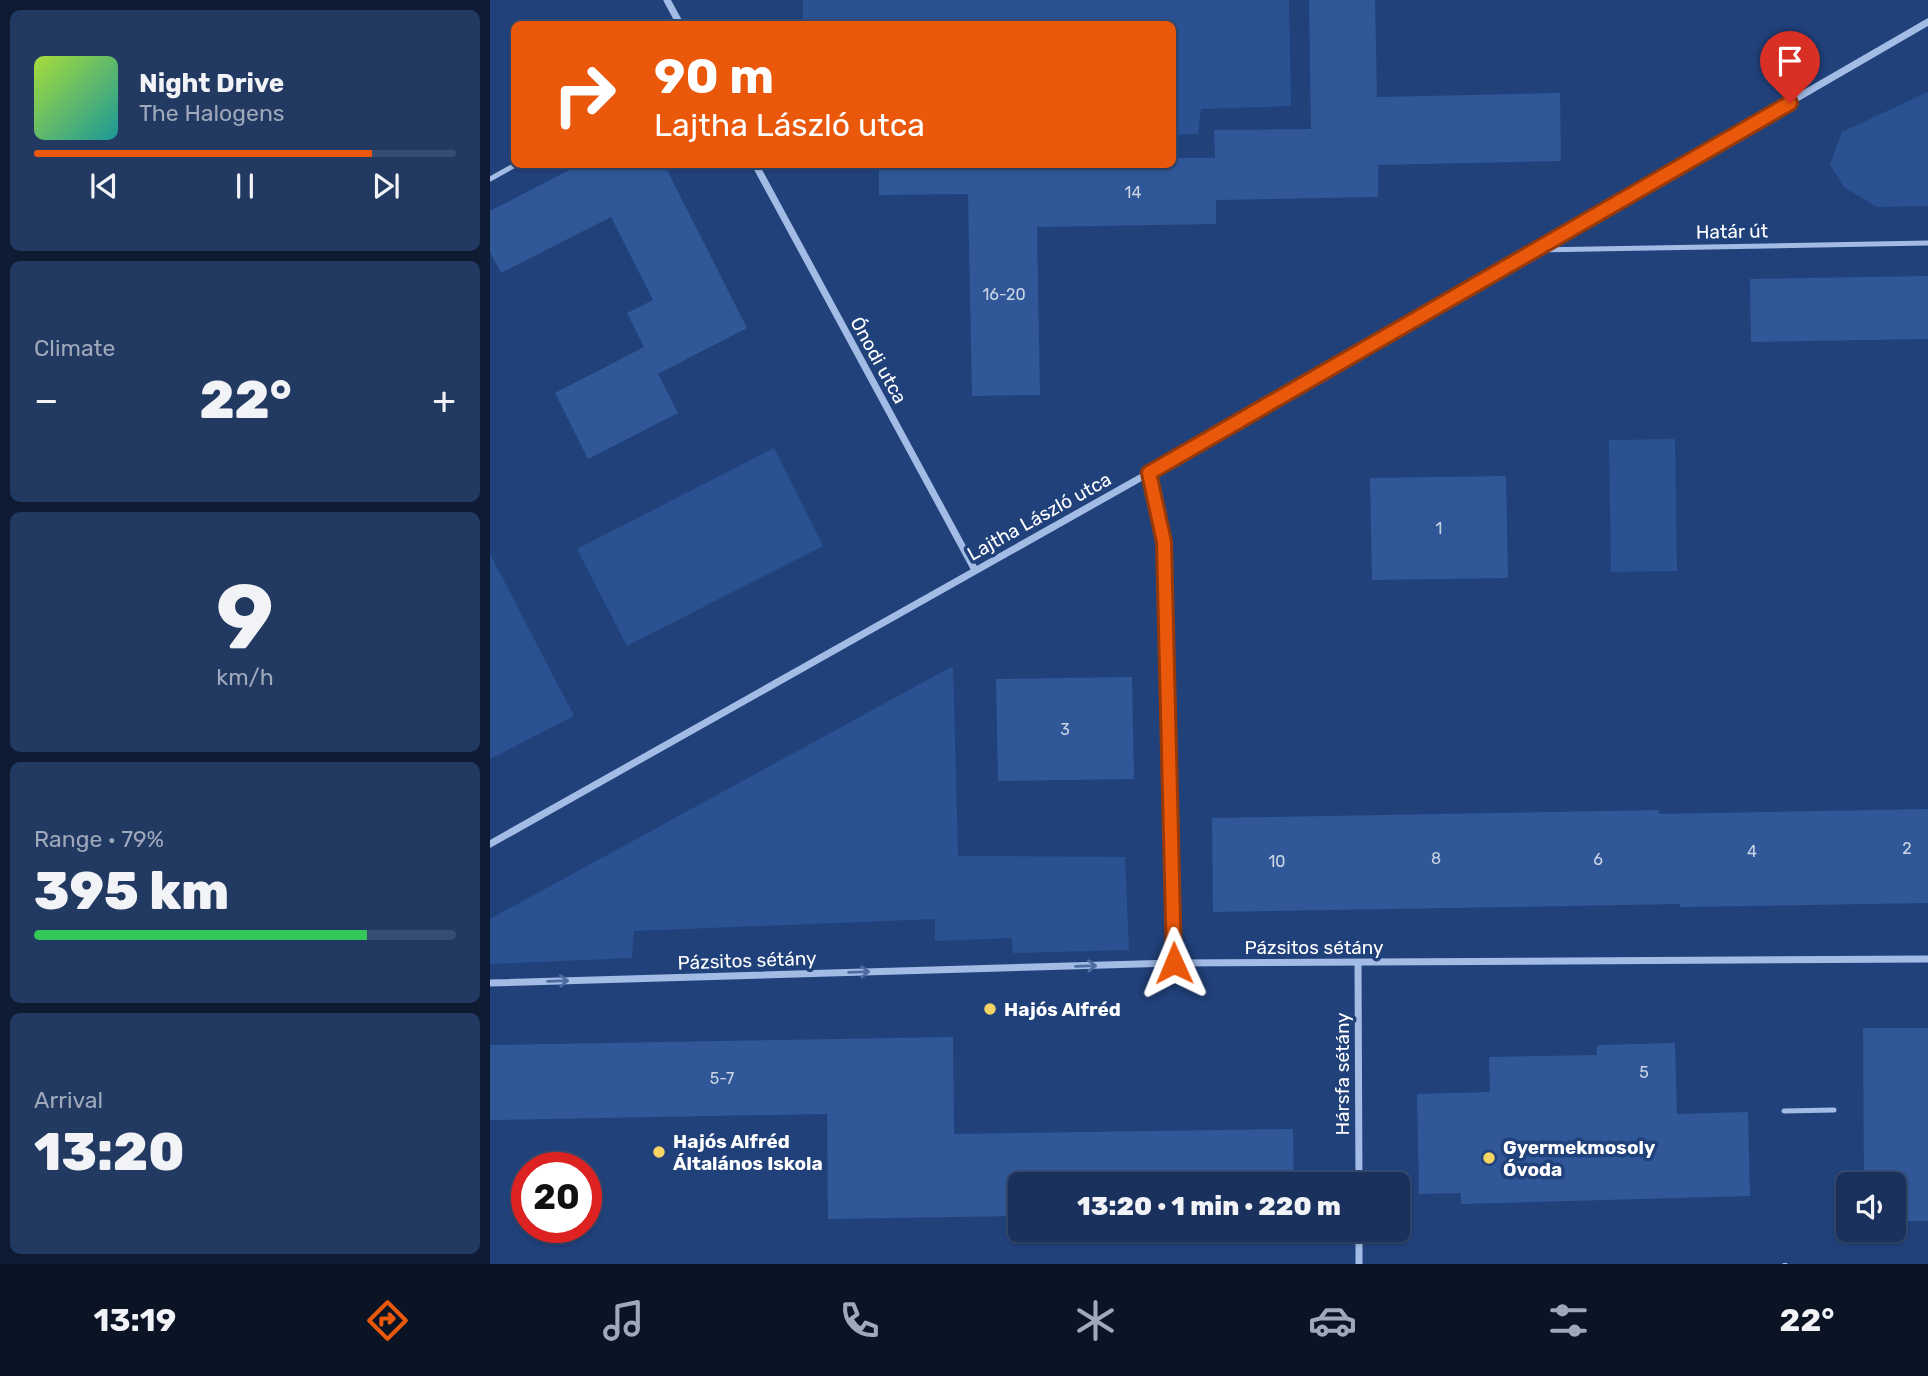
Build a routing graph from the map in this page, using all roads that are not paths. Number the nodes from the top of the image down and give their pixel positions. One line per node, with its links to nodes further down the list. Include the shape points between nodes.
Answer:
1 (667, 0): 2 (street)
2 (678, 21)
3 (1928, 22): 8 (street, Lajtha László utca)
4 (511, 167): 6 (lane)
5 (757, 168): 10 (street, Ónodi utca)
6 (490, 179)
7 (1928, 243): 8 (lane, Határ út)
8 (1536, 250): 9 (street, Lajtha László utca)
9 (1149, 473): 10 (street, Lajtha László utca); 14 (lane, via 1164,542)
10 (975, 570): 11 (street, Lajtha László utca)
11 (490, 844)
12 (1928, 959): 13 (street, Pázsitos sétány)
13 (1358, 962): 14 (street, Pázsitos sétány); 18 (street, Hársfa sétány)
14 (1174, 963): 15 (street, Pázsitos sétány, one-way to 14)
15 (490, 983)
16 (1834, 1110): 17 (lane)
17 (1784, 1111)
18 (1359, 1172)
19 (1359, 1242): 20 (street)
20 (1359, 1264)

